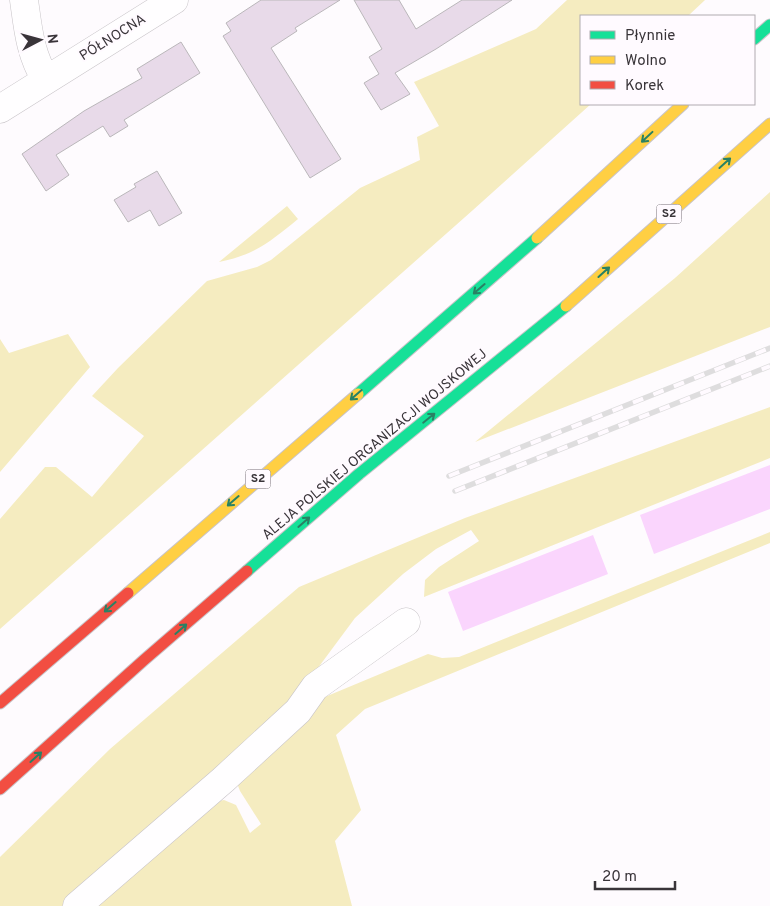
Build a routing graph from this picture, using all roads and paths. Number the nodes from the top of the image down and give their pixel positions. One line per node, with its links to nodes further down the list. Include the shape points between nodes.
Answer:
1 (24, 0): 5 (street, via 33,55)
2 (174, 0): 5 (street, PÓŁNOCNA)
3 (770, 25): 4 (highway)
4 (755, 38)
5 (46, 80): 7 (street, PÓŁNOCNA)
6 (681, 105): 10 (highway, S2, one-way to 10, via 516,257)
7 (0, 109)
8 (770, 124): 11 (highway, ALEJA POLSKIEJ ORGANIZACJI WOJSKOWEJ / S2, one-way to 8, via 359,474 568,304)
9 (406, 622): 12 (street, via 315,687 298,711)
10 (0, 702)
11 (0, 790)
12 (77, 906)

